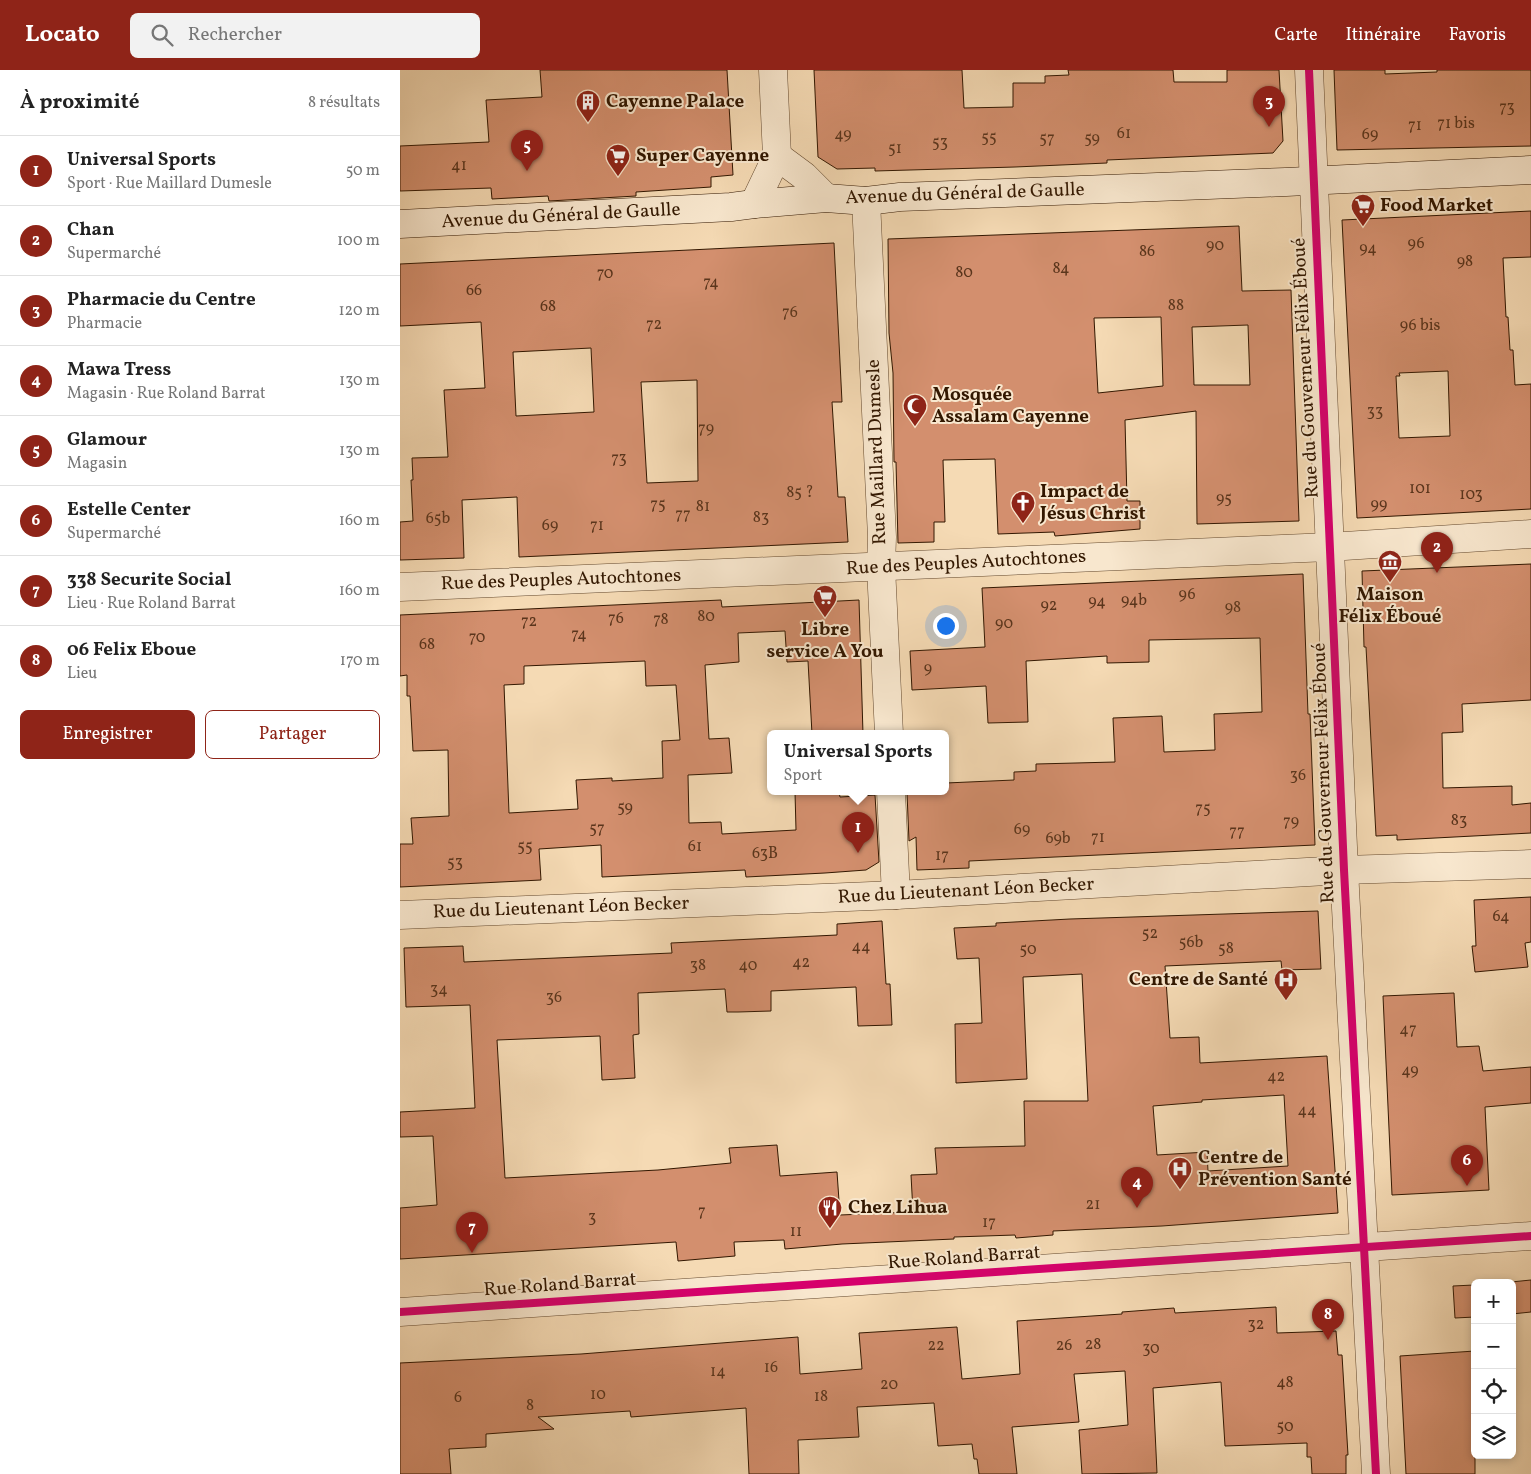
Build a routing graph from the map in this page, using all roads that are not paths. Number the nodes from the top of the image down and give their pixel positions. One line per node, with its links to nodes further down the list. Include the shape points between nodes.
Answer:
1 (773, 70): 3 (street)
2 (1309, 70): 5 (street, Rue du Gouverneur Félix Éboué)
3 (776, 156): 6 (street, via 804,176); 8 (street)
4 (1531, 170): 5 (street, Avenue du Général de Gaulle)
5 (1314, 180): 7 (street, Avenue du Général de Gaulle); 11 (street, Rue du Gouverneur Félix Éboué)
6 (826, 198): 7 (street, Avenue du Général de Gaulle); 8 (street, Avenue du Général de Gaulle)
7 (866, 201): 12 (street, Rue Maillard Dumesle)
8 (754, 204): 9 (street, Avenue du Général de Gaulle)
9 (400, 224)
10 (1531, 534): 11 (street, Rue des Peuples Autochtones)
11 (1329, 547): 12 (street, Rue des Peuples Autochtones); 17 (street, Rue du Gouverneur Félix Éboué)
12 (881, 568): 13 (street, Rue des Peuples Autochtones); 14 (street, Rue Maillard Dumesle)
13 (400, 587)
14 (889, 730)
15 (891, 795): 18 (street)
16 (1531, 864): 17 (street, Rue du Lieutenant Léon Becker)
17 (1344, 870): 18 (street, Rue du Lieutenant Léon Becker); 21 (street, Rue du Gouverneur Félix Éboué)
18 (896, 895): 19 (street, Rue du Lieutenant Léon Becker)
19 (400, 915)
20 (1531, 1236): 21 (street, Rue Roland Barrat)
21 (1365, 1247): 22 (street, Rue Roland Barrat); 23 (street, Rue du Gouverneur Félix Éboué)
22 (400, 1312)
23 (1376, 1474)

